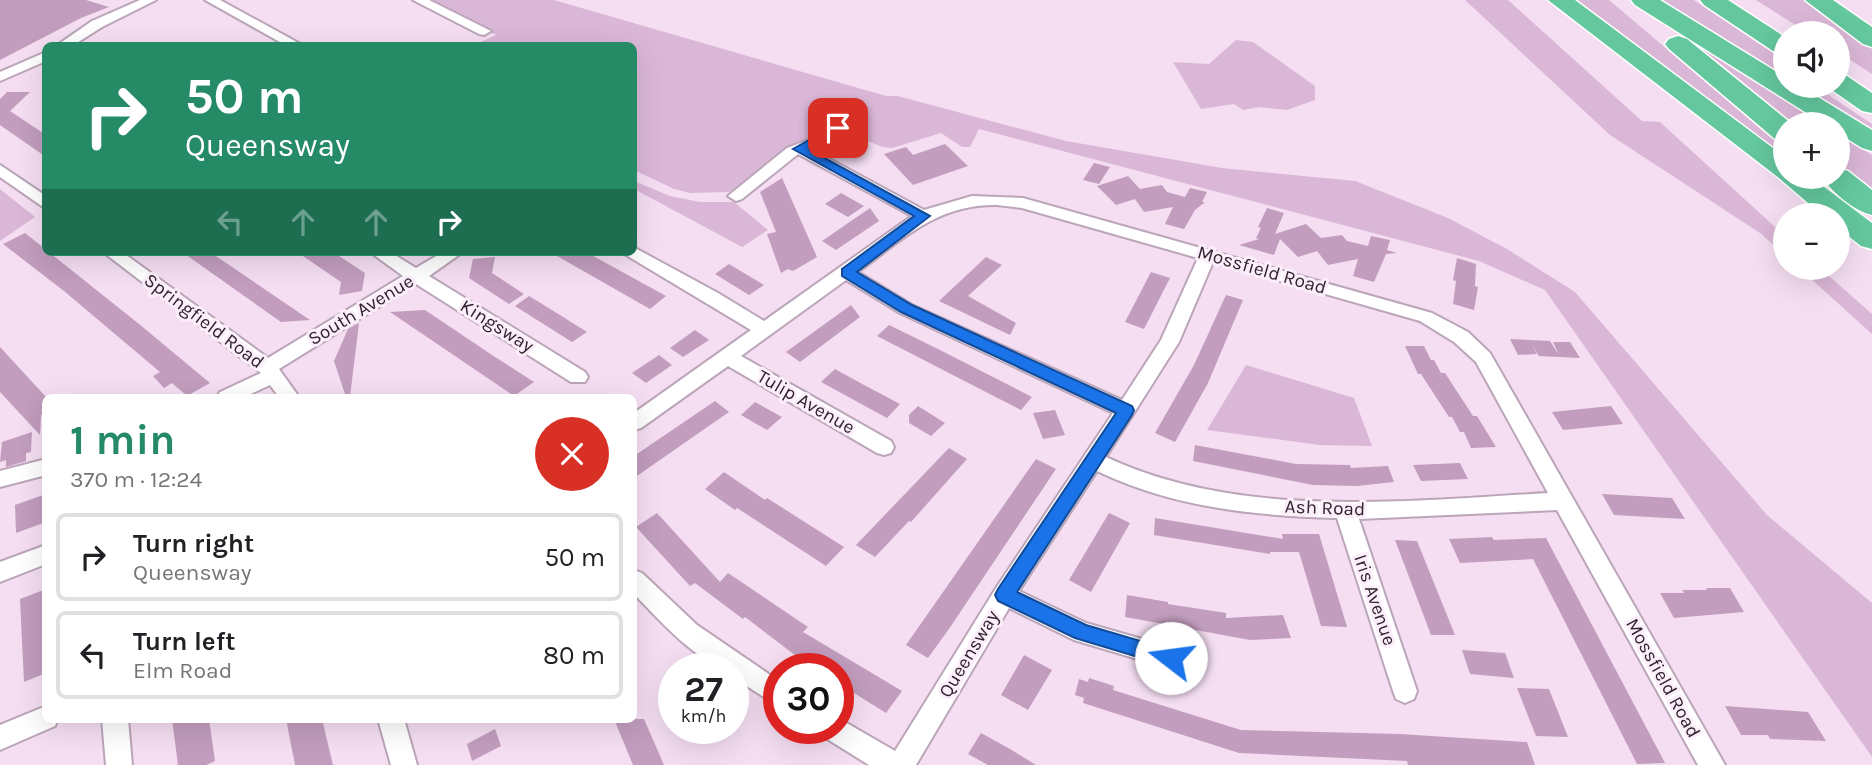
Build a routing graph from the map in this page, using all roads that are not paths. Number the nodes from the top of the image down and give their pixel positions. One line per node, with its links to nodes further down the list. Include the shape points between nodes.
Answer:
1 (211, 0): 17 (street)
2 (419, 0): 13 (street)
3 (1560, 0): 28 (highway)
4 (1625, 0): 25 (highway)
5 (1643, 0): 26 (highway)
6 (1712, 0): 15 (highway)
7 (1740, 0): 12 (highway)
8 (1817, 0): 14 (highway)
9 (1845, 0): 11 (highway)
10 (151, 1): 16 (street, via 97,23)
11 (1872, 13)
12 (1773, 21)
13 (476, 31)
14 (1872, 38)
15 (1773, 40)
16 (72, 42)
17 (290, 42)
18 (42, 59): 20 (street)
19 (1850, 71): 21 (highway)
20 (0, 77)
21 (1872, 85)
22 (1850, 90): 23 (highway)
23 (1872, 105)
24 (858, 114): 27 (street)
25 (1773, 123)
26 (1872, 142)
27 (800, 149): 32 (street, via 777,161); 35 (street)
28 (1773, 162)
29 (0, 170): 33 (street)
30 (1850, 188): 34 (highway)
31 (1808, 189): 36 (highway)
32 (736, 196)
33 (42, 201)
34 (1872, 206)
35 (923, 216): 37 (street, Mossfield Road, via 958,202 1004,199); 42 (street, Mossfield Road)
36 (1872, 240)
37 (1208, 255): 50 (street, Queensway, via 1170,342); 56 (street, Mossfield Road, via 1426,317 1461,337 1483,358)
38 (116, 256): 46 (street, Springfield Road)
39 (384, 256): 43 (street, Kingsway)
40 (448, 256): 43 (street, South Avenue)
41 (636, 256): 44 (street)
42 (847, 273): 44 (street, Mossfield Road); 50 (street, via 906,309)
43 (416, 276): 46 (street, South Avenue); 47 (street, Kingsway)
44 (764, 330): 45 (street, Mossfield Road)
45 (728, 357): 51 (street, Mossfield Road); 52 (street, Tulip Avenue)
46 (270, 371): 48 (street, South Avenue); 49 (street, Springfield Road)
47 (578, 377)
48 (232, 394)
49 (287, 394)
50 (1126, 410): 53 (street, Queensway)
51 (637, 421)
52 (884, 447)
53 (1093, 460): 57 (street, Ash Road, via 1145,482 1206,497 1271,507); 61 (street, Queensway)
54 (42, 468): 55 (street)
55 (0, 479)
56 (1565, 501): 57 (street, Ash Road); 74 (street, Mossfield Road)
57 (1345, 510): 64 (street, Iris Avenue)
58 (42, 556): 59 (street)
59 (0, 572)
60 (637, 583): 63 (street, via 689,633)
61 (1004, 595): 62 (street, via 1082,632); 73 (street, Queensway)
62 (1171, 658)
63 (763, 684)
64 (1405, 691)
65 (42, 720): 68 (street)
66 (115, 723): 70 (street)
67 (392, 723): 71 (street)
68 (0, 738)
69 (854, 741): 72 (street)
70 (119, 765)
71 (404, 765)
72 (893, 765)
73 (901, 765)
74 (1712, 765)

